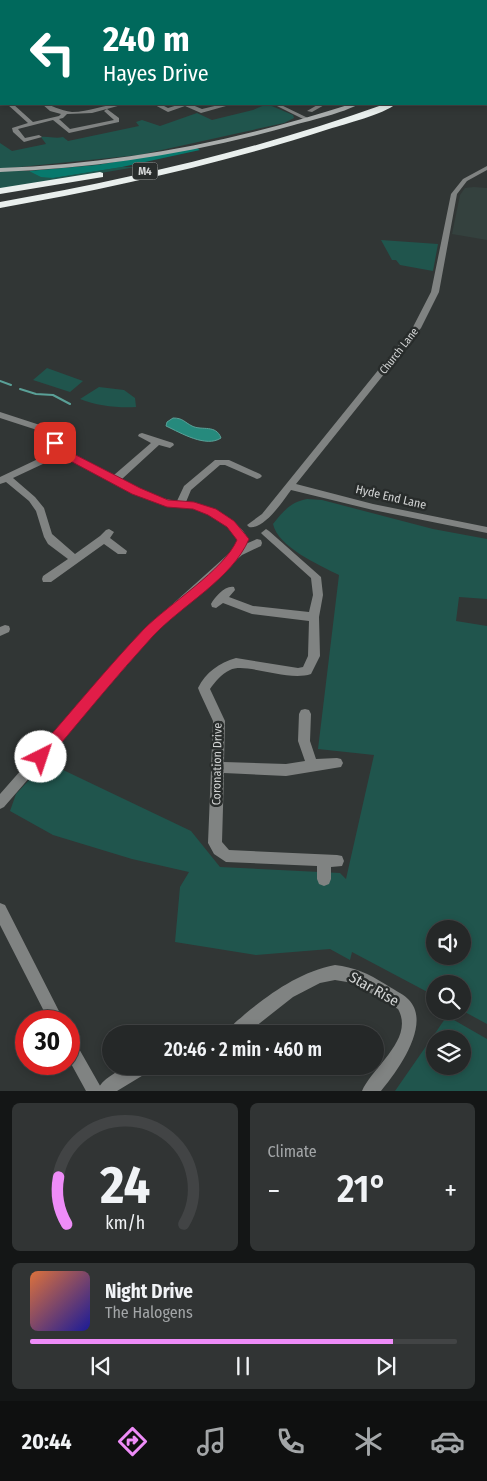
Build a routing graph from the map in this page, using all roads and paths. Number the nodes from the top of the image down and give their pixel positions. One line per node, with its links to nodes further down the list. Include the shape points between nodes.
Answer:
1 (11, 105): 18 (street)
2 (46, 105): 15 (street)
3 (116, 105): 15 (street)
4 (158, 105): 5 (street, via 168,110)
5 (182, 105)
6 (187, 105): 12 (street, via 201,111)
7 (277, 105): 17 (street)
8 (321, 105): 14 (street)
9 (353, 105): 17 (main road)
10 (373, 105): 19 (highway, M4)
11 (389, 105): 21 (highway, M4)
12 (223, 106)
13 (107, 111): 16 (street, via 117,121 69,131)
14 (310, 111)
15 (66, 112): 16 (street)
16 (55, 118): 18 (street)
17 (307, 119): 23 (main road, via 150,156 77,166)
18 (31, 123): 20 (street, via 15,128 15,131 24,140)
19 (287, 134): 24 (highway, M4); 27 (highway, M4, via 180,163)
20 (39, 137)
21 (203, 163): 28 (highway, M4); 29 (highway, M4)
22 (487, 168): 39 (street, Church Lane, via 466,179 457,189 435,292 417,328)
23 (0, 170)
24 (129, 170)
25 (112, 173): 26 (highway)
26 (0, 191)
27 (0, 199)
28 (0, 204)
29 (0, 215)
30 (5, 416): 31 (street); 35 (street, via 40,428)
31 (0, 426)
32 (142, 436): 33 (street)
33 (157, 442): 34 (street); 38 (street)
34 (170, 444)
35 (62, 451): 37 (street); 38 (street)
36 (257, 476): 40 (street, via 241,474 226,462 218,462 187,488)
37 (4, 480): 47 (street, via 32,499 41,510 47,534)
38 (115, 480): 40 (street, via 159,501)
39 (289, 486): 41 (street, Church Lane); 42 (street, Hyde End Lane)
40 (180, 505): 43 (street, via 201,507)
41 (265, 516): 43 (street, Church Lane); 44 (street)
42 (487, 530)
43 (246, 531): 44 (street); 44 (street, via 249,542); 46 (street)
44 (262, 536): 46 (street); 50 (street, Coronation Drive, via 281,545 316,577 318,595)
45 (122, 551): 47 (street, via 107,535)
46 (238, 552): 55 (street, via 150,631)
47 (75, 560): 48 (street)
48 (47, 580)
49 (223, 598): 50 (street, via 252,610)
50 (314, 617): 54 (street, Coronation Drive, via 314,656 307,671 298,673 227,664 204,688 219,721)
51 (305, 714): 53 (street, via 304,741)
52 (337, 763): 53 (street)
53 (312, 765): 54 (street, via 286,770)
54 (217, 767): 56 (street, Coronation Drive, via 215,843 219,850 226,856 331,861)
55 (0, 803)
56 (324, 879)
57 (0, 910): 58 (street)
58 (51, 1010)
59 (244, 1025): 62 (street, Star Rise, via 272,1000 294,988 336,972 350,974 408,1010 410,1030)
60 (80, 1064): 64 (street)
61 (129, 1075): 65 (street)
62 (384, 1075)
63 (384, 1075): 66 (street, Star Rise)
64 (95, 1091)
65 (105, 1091)
66 (370, 1091)

